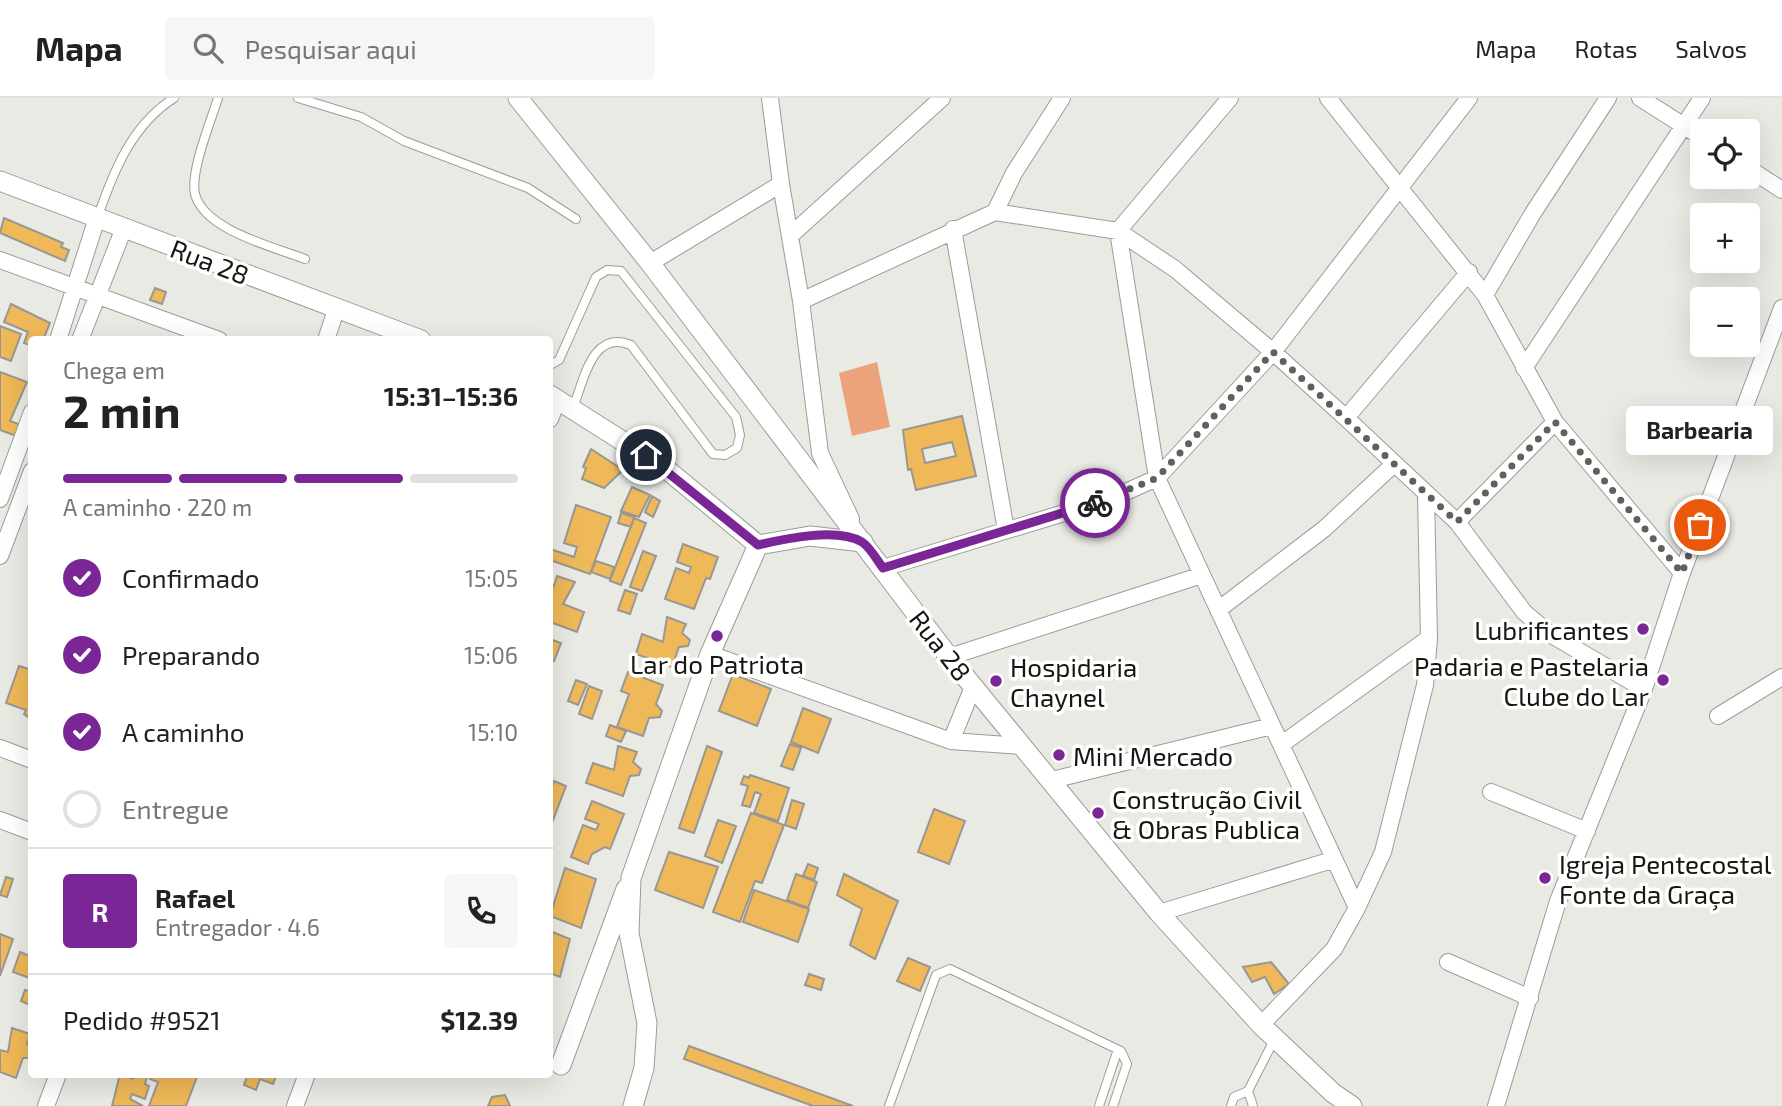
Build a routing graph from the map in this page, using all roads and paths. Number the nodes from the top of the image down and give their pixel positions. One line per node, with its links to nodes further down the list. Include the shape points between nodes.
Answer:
1 (174, 98): 22 (lane, via 147,119 130,142)
2 (218, 98): 28 (lane, via 196,176 195,192 201,207 226,228)
3 (298, 98): 23 (lane, via 361,117 404,141 528,188)
4 (518, 98): 30 (street, Rua 28)
5 (770, 98): 18 (street)
6 (942, 98): 27 (street)
7 (1062, 98): 21 (street)
8 (1230, 98): 26 (street)
9 (1328, 98): 19 (street)
10 (1469, 98): 19 (street)
11 (1608, 98): 33 (street)
12 (1640, 98): 14 (street)
13 (1702, 98): 14 (street)
14 (1684, 126): 15 (street); 45 (street)
15 (1690, 130)
16 (1760, 176): 20 (street)
17 (0, 181): 22 (street, Rua 28)
18 (781, 184): 27 (street); 30 (street)
19 (1402, 187): 31 (street); 43 (street)
20 (1782, 190)
21 (995, 212): 25 (street); 26 (street)
22 (97, 218): 24 (street, Rua 28); 32 (street)
23 (576, 219)
24 (124, 228): 34 (street); 36 (street, Rua 28)
25 (953, 229): 35 (street); 56 (street)
26 (1118, 230): 43 (street, via 1175,270); 51 (street)
27 (791, 235): 35 (street)
28 (304, 259)
29 (0, 260): 32 (street)
30 (650, 263): 57 (street, Rua 28)
31 (1469, 272): 33 (street); 47 (street)
32 (75, 290): 34 (street); 38 (street)
33 (1485, 295): 45 (street)
34 (96, 296): 39 (street); 40 (street)
35 (801, 301): 57 (street, via 820,453)
36 (337, 307): 41 (street); 42 (street, Rua 28)
37 (1782, 308): 61 (street)
38 (59, 336)
39 (81, 336)
40 (208, 336)
41 (327, 336)
42 (411, 336)
43 (1273, 352): 47 (street); 51 (street)
44 (553, 363): 46 (lane, via 559,360 596,277 621,271 736,417 740,435 737,448 725,456 713,454 631,345 619,340 595,352)
45 (1524, 368): 48 (street)
46 (560, 401): 58 (street, via 665,468)
47 (1346, 418): 50 (street)
48 (1555, 422): 55 (street); 61 (street)
49 (28, 423): 54 (street)
50 (1393, 465): 53 (street); 63 (street, via 1315,536)
51 (1157, 478): 56 (street, via 1110,499); 62 (street)
52 (28, 482): 59 (street)
53 (1426, 494): 55 (street); 64 (street)
54 (0, 499)
55 (1457, 522): 69 (street, via 1524,612 1550,634)
56 (1006, 530): 60 (street)
57 (863, 542): 58 (street, via 810,536); 60 (street, Rua 28)
58 (758, 545): 65 (street)
59 (0, 556)
60 (883, 568): 66 (street, Rua 28)
61 (1682, 573): 69 (street)
62 (1202, 575): 63 (street); 66 (street)
63 (1217, 610): 71 (street)
64 (1429, 638): 73 (street); 84 (street, via 1425,685 1383,852)
65 (710, 654): 72 (street); 83 (street)
66 (949, 657): 68 (street, Rua 28)
67 (1782, 677): 70 (street)
68 (973, 687): 72 (street); 74 (street, Rua 28)
69 (1644, 689): 81 (street)
70 (1718, 716)
71 (1272, 726): 73 (street); 77 (street)
72 (951, 741): 74 (street)
73 (1282, 744): 82 (street)
74 (1021, 746): 77 (street, Rua 28)
75 (0, 748): 76 (street)
76 (28, 758)
77 (1052, 780): 85 (street, Rua 28)
78 (1491, 792): 81 (street)
79 (0, 820): 80 (street)
80 (28, 830)
81 (1587, 831): 89 (street, via 1558,901)
82 (1332, 860): 84 (street); 85 (street)
83 (631, 878): 86 (street); 87 (street, via 629,933)
84 (1357, 908): 90 (street, via 1334,948)
85 (1159, 913): 90 (street, Rua 28)
86 (601, 952): 87 (street, via 617,941); 92 (street)
87 (634, 952): 98 (street, via 647,1023 643,1068)
88 (1448, 962): 89 (street)
89 (1530, 998): 105 (street)
90 (1268, 1032): 95 (lane); 104 (street, Rua 28)
91 (1121, 1051): 99 (lane, via 950,969 943,970 936,975); 100 (lane); 101 (lane, via 1127,1064)
92 (561, 1065)
93 (56, 1078): 96 (street)
94 (306, 1078): 97 (street)
95 (1248, 1091): 102 (lane, via 1234,1097); 103 (lane)
96 (46, 1106)
97 (295, 1106)
98 (633, 1106)
99 (889, 1106)
100 (1099, 1106)
101 (1113, 1106)
102 (1231, 1106)
103 (1253, 1106)
104 (1352, 1106)
105 (1496, 1106)

